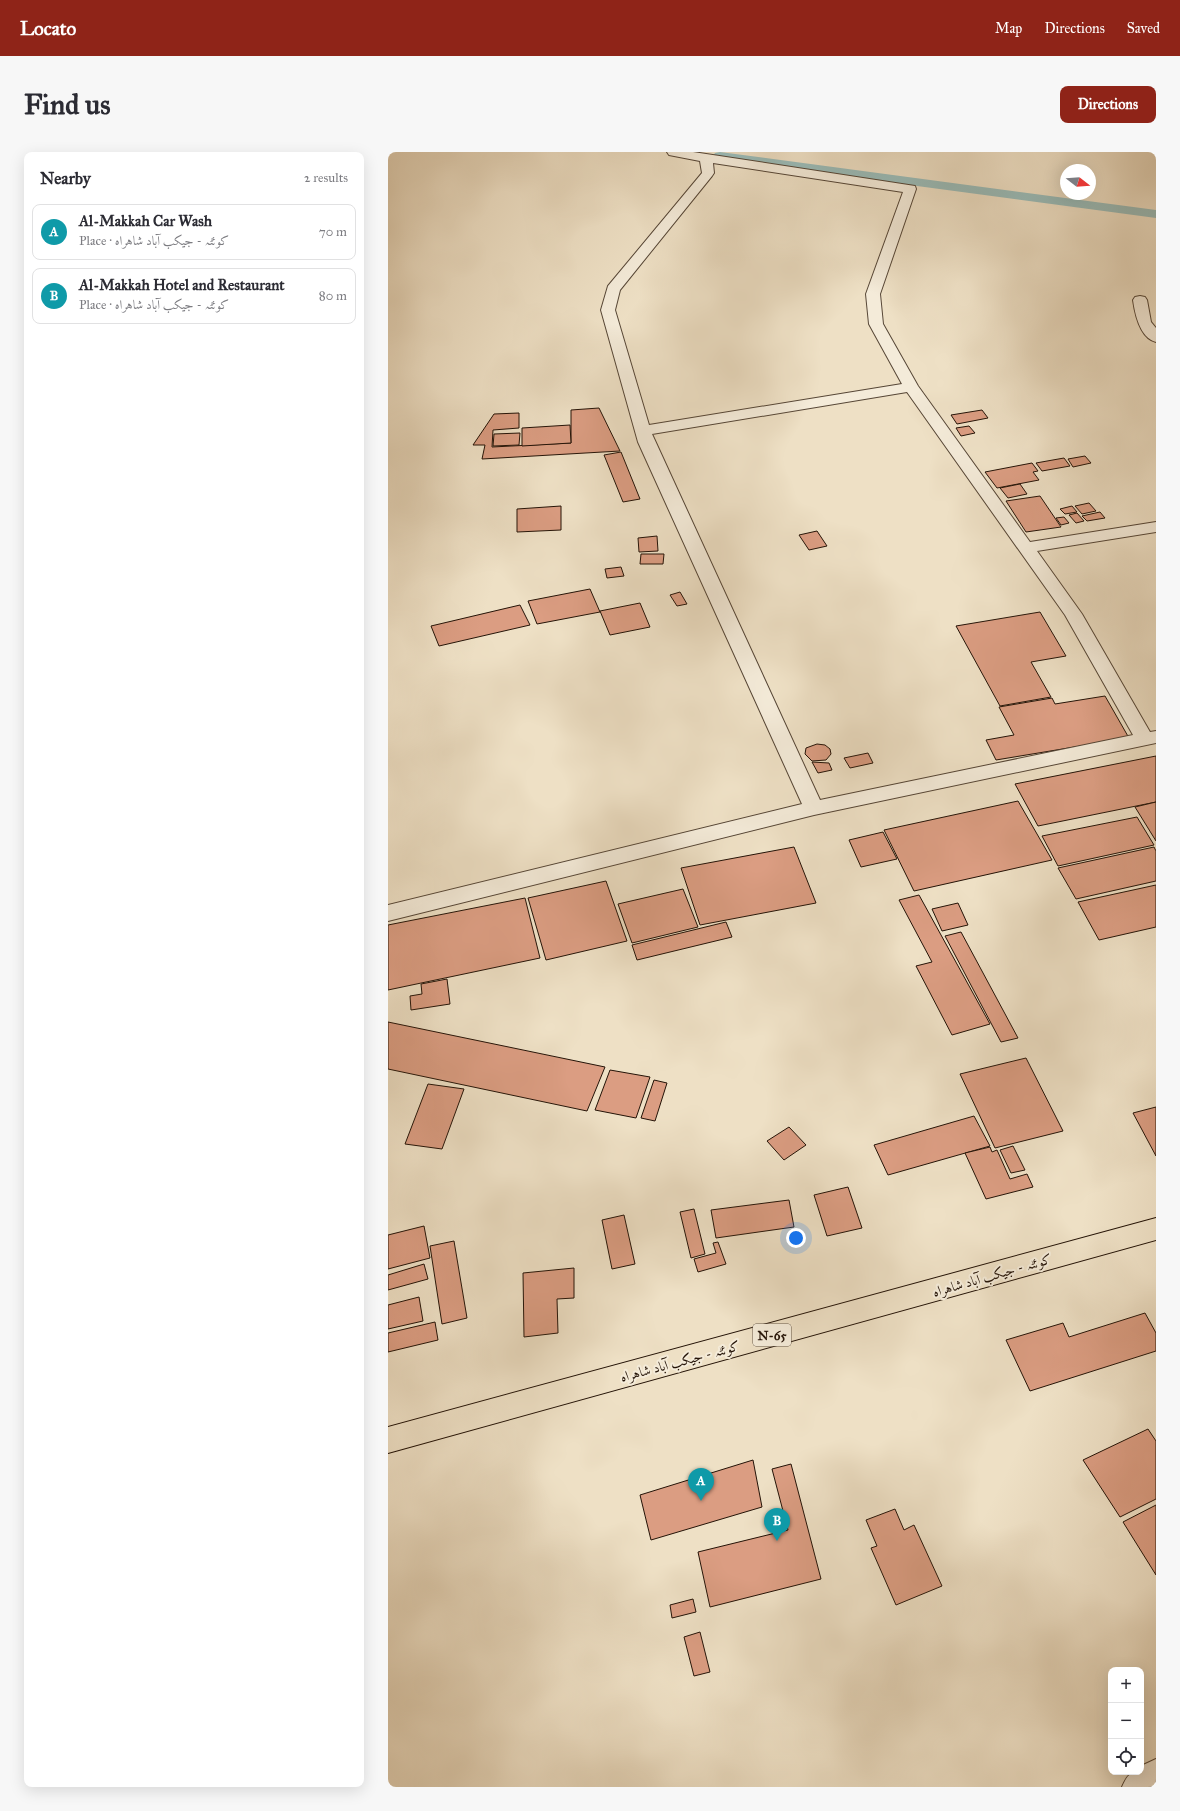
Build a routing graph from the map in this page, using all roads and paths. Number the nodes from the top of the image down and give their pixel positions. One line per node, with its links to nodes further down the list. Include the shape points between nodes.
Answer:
1 (673, 152): 2 (street)
2 (708, 155): 5 (street, via 910,189 873,294 876,324); 6 (street, via 708,173 613,289 608,310)
3 (1140, 300): 4 (street, via 1144,322)
4 (1156, 338)
5 (911, 387): 6 (street); 8 (street)
6 (643, 431): 10 (street)
7 (1156, 527): 8 (street)
8 (1026, 548): 9 (street, via 1073,614)
9 (1151, 738): 10 (street)
10 (814, 808): 11 (street)
11 (388, 913)
12 (1156, 1229): 13 (highway, کوئٹہ - جیکب آباد شاہراہ / N-65)
13 (388, 1440)
14 (1156, 1775): 15 (street)
15 (1138, 1787)

